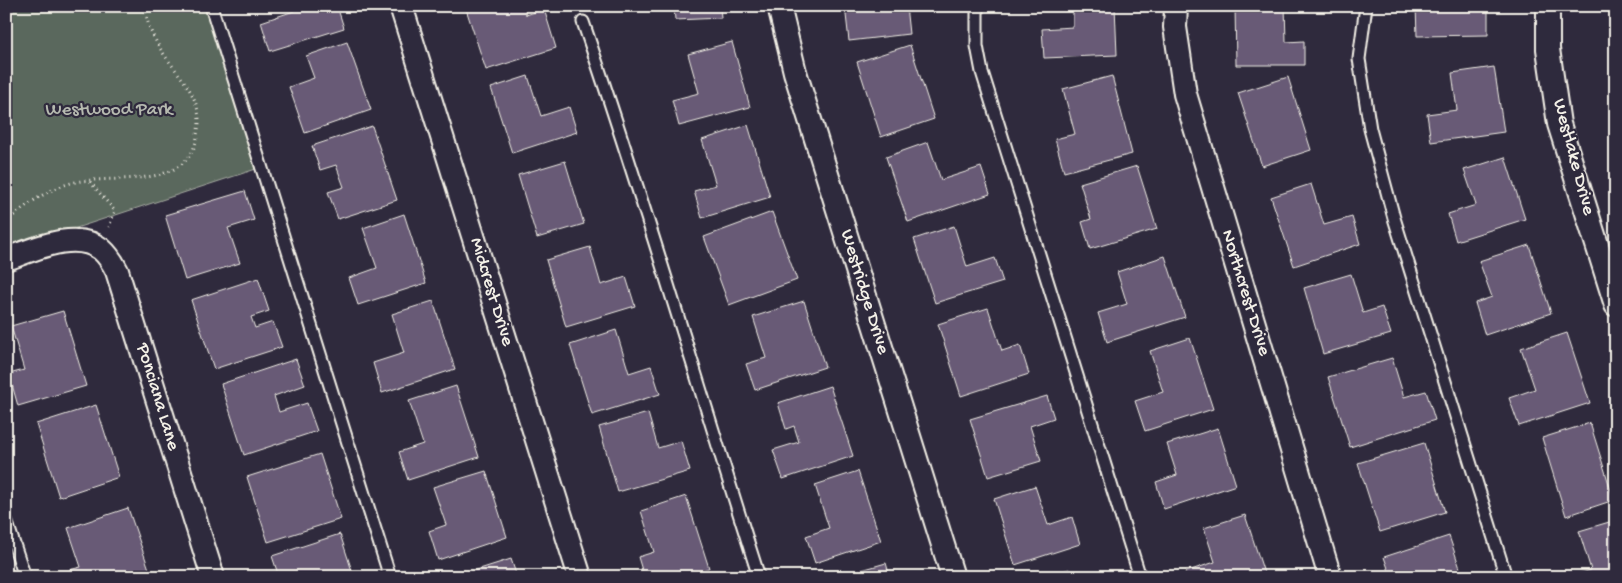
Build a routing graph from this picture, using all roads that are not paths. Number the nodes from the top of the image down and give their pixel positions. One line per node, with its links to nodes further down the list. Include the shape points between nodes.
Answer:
1 (211, 6): 14 (lane)
2 (401, 6): 15 (street, Midcrest Drive)
3 (779, 6): 17 (street, Westridge Drive, via 795,72)
4 (977, 6): 18 (lane, via 977,46 982,72)
5 (1176, 6): 19 (street, Northcrest Drive, via 1175,28 1185,94)
6 (1366, 6): 20 (lane, via 1359,59 1370,129 1394,218)
7 (1548, 6): 10 (street, Westlake Drive, via 1548,49 1559,124)
8 (583, 22): 16 (lane, via 669,282)
9 (6, 258): 13 (street, Ponciana Lane, via 74,240 88,242 110,259 117,271)
10 (1616, 305)
11 (6, 520): 12 (lane)
12 (25, 577)
13 (213, 577)
14 (390, 577)
15 (580, 577)
16 (759, 577)
17 (953, 577)
18 (1140, 577)
19 (1330, 577)
20 (1506, 577)

